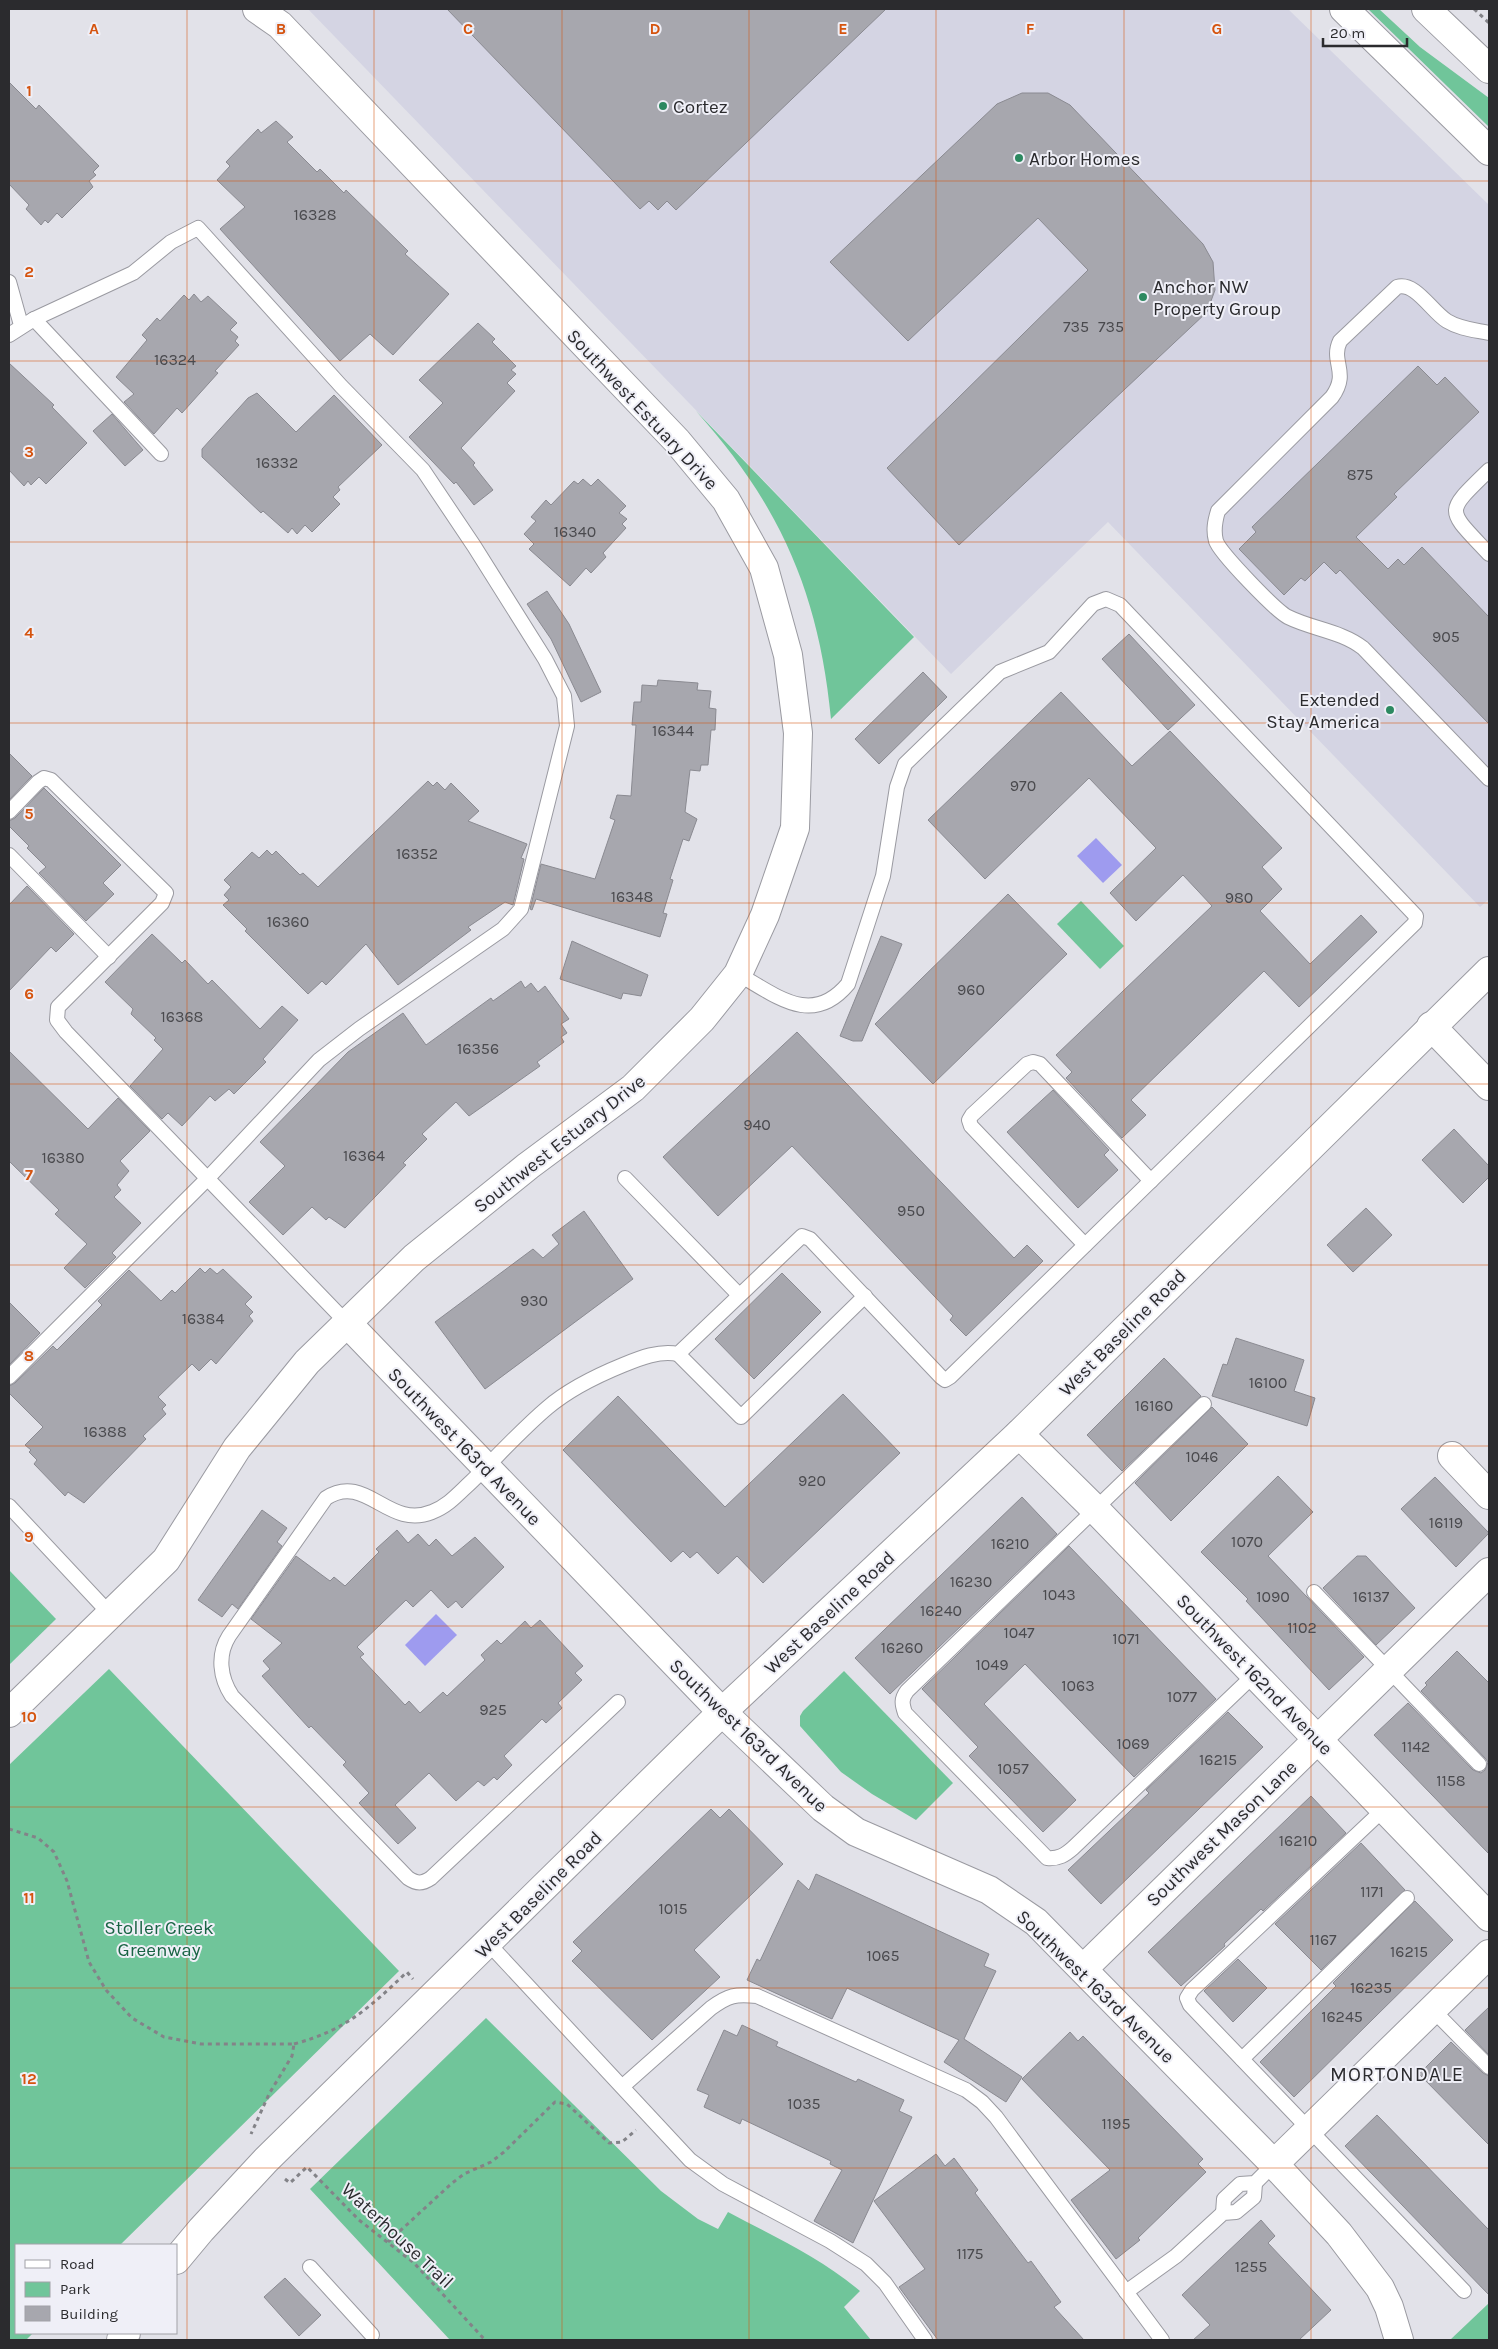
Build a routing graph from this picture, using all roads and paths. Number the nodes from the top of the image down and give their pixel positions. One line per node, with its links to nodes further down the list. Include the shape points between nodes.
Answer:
1 (257, 9): 20 (street, Southwest Estuary Drive, via 280,25 677,441 726,500 764,568 790,664 798,733 795,828 765,915)
2 (1344, 9): 7 (street)
3 (1426, 9): 6 (street)
4 (1474, 9): 5 (path)
5 (1489, 23)
6 (1489, 69)
7 (1489, 151)
8 (9, 282): 9 (lane)
9 (28, 322): 11 (lane); 12 (lane); 23 (lane, via 133,273 171,242 198,228 422,470 545,659 564,696 567,726 521,909 503,929 319,1060)
10 (1489, 333): 15 (lane, via 1459,327 1436,313 1410,287 1397,287 1340,340 1336,349 1342,376 1332,397 1218,511 1214,526 1216,542 1225,555 1285,615 1358,644)
11 (9, 335)
12 (162, 454)
13 (1489, 470): 14 (lane, via 1459,500 1454,510 1457,520)
14 (1489, 554)
15 (1489, 780)
16 (9, 812): 18 (lane, via 38,782 44,778 51,780 166,893 162,904)
17 (9, 855): 18 (lane)
18 (109, 957): 23 (lane, via 58,1007 57,1020)
19 (1489, 971): 21 (street, West Baseline Road)
20 (738, 974): 25 (lane, via 792,1004 822,1005 837,997 848,984 883,876 896,787 905,764 1000,672 1049,652 1092,604 1106,599 1120,605 1416,916 1414,923); 29 (street, Southwest Estuary Drive, via 702,1019 633,1088 528,1166 414,1258)
21 (1432, 1026): 22 (street); 33 (street, West Baseline Road)
22 (1489, 1086)
23 (208, 1178): 29 (lane); 31 (lane)
24 (625, 1178): 27 (lane)
25 (1151, 1181): 26 (lane); 26 (lane, via 1040,1064 1027,1064 972,1115 969,1120 971,1126)
26 (1086, 1246): 28 (lane, via 945,1380)
27 (739, 1295): 28 (lane, via 802,1236 810,1239); 30 (lane)
28 (865, 1296): 30 (lane, via 741,1416)
29 (346, 1323): 35 (street, Southwest 163rd Avenue); 41 (street, Southwest Estuary Drive, via 266,1409 237,1448 166,1560)
30 (678, 1354): 35 (lane, via 670,1352 643,1357 593,1377 548,1407)
31 (9, 1376)
32 (1204, 1404): 38 (lane)
33 (1019, 1434): 38 (street, Southwest 162nd Avenue); 45 (street, West Baseline Road)
34 (1452, 1456): 36 (street)
35 (486, 1468): 44 (lane, via 447,1505 419,1516 397,1514 357,1491 336,1492 326,1498 223,1644 222,1676 227,1688 415,1883 431,1878); 45 (street, Southwest 163rd Avenue)
36 (1489, 1495)
37 (9, 1506): 41 (lane)
38 (1094, 1508): 43 (street, Southwest 162nd Avenue); 43 (lane, via 907,1691 902,1698 905,1713 1047,1858 1054,1858 1064,1856 1073,1848)
39 (1489, 1572): 42 (street, Southwest Mason Lane)
40 (1314, 1592): 42 (lane)
41 (111, 1615): 46 (street, Southwest Estuary Drive)
42 (1389, 1671): 47 (street, Southwest Mason Lane); 48 (lane)
43 (1255, 1674): 47 (street, Southwest 162nd Avenue)
44 (618, 1702)
45 (722, 1712): 53 (street, West Baseline Road); 55 (street, Southwest 163rd Avenue, via 822,1808 856,1832 989,1890 1036,1922)
46 (9, 1713)
47 (1318, 1740): 49 (street, Southwest 162nd Avenue); 55 (street, Southwest Mason Lane)
48 (1478, 1764)
49 (1384, 1809): 52 (street, Southwest 162nd Avenue); 59 (lane, via 1187,1998)
50 (9, 1830): 58 (path, via 38,1838 54,1852 67,1881 89,1962 106,1990 132,2018 164,2037 201,2044)
51 (1407, 1898): 59 (lane)
52 (1489, 1917)
53 (488, 1943): 56 (street, West Baseline Road); 61 (lane)
54 (1489, 1954): 57 (street)
55 (1082, 1969): 65 (street, Southwest 163rd Avenue)
56 (432, 1999): 58 (path, via 407,1972 370,2007 341,2027 321,2037); 68 (street, West Baseline Road, via 266,2160)
57 (1433, 2010): 60 (lane); 63 (street)
58 (294, 2044): 64 (path, via 292,2056)
59 (1242, 2059): 63 (lane)
60 (1489, 2067)
61 (623, 2086): 62 (lane); 71 (lane, via 725,1998 737,1994 757,1996 966,2090 982,2102)
62 (651, 2117): 67 (path, via 614,2145 603,2140 566,2104 555,2102 504,2152 458,2179); 74 (lane, via 690,2160 723,2184 830,2240 866,2264 885,2284)
63 (1310, 2130): 65 (street); 70 (lane)
64 (248, 2142)
65 (1274, 2164): 71 (lane, via 1255,2183 1254,2197 1236,2212 1223,2213 1176,2256); 76 (street, Southwest 163rd Avenue, via 1367,2269 1389,2307)
66 (290, 2184): 67 (path, Waterhouse Trail, via 307,2167 353,2214)
67 (388, 2242): 73 (path, Waterhouse Trail, via 414,2263)
68 (178, 2258)
69 (310, 2267): 72 (lane)
70 (1464, 2291)
71 (1126, 2292): 75 (lane)
72 (372, 2338)
73 (485, 2340)
74 (925, 2340)
75 (1162, 2340)
76 (1399, 2340)

